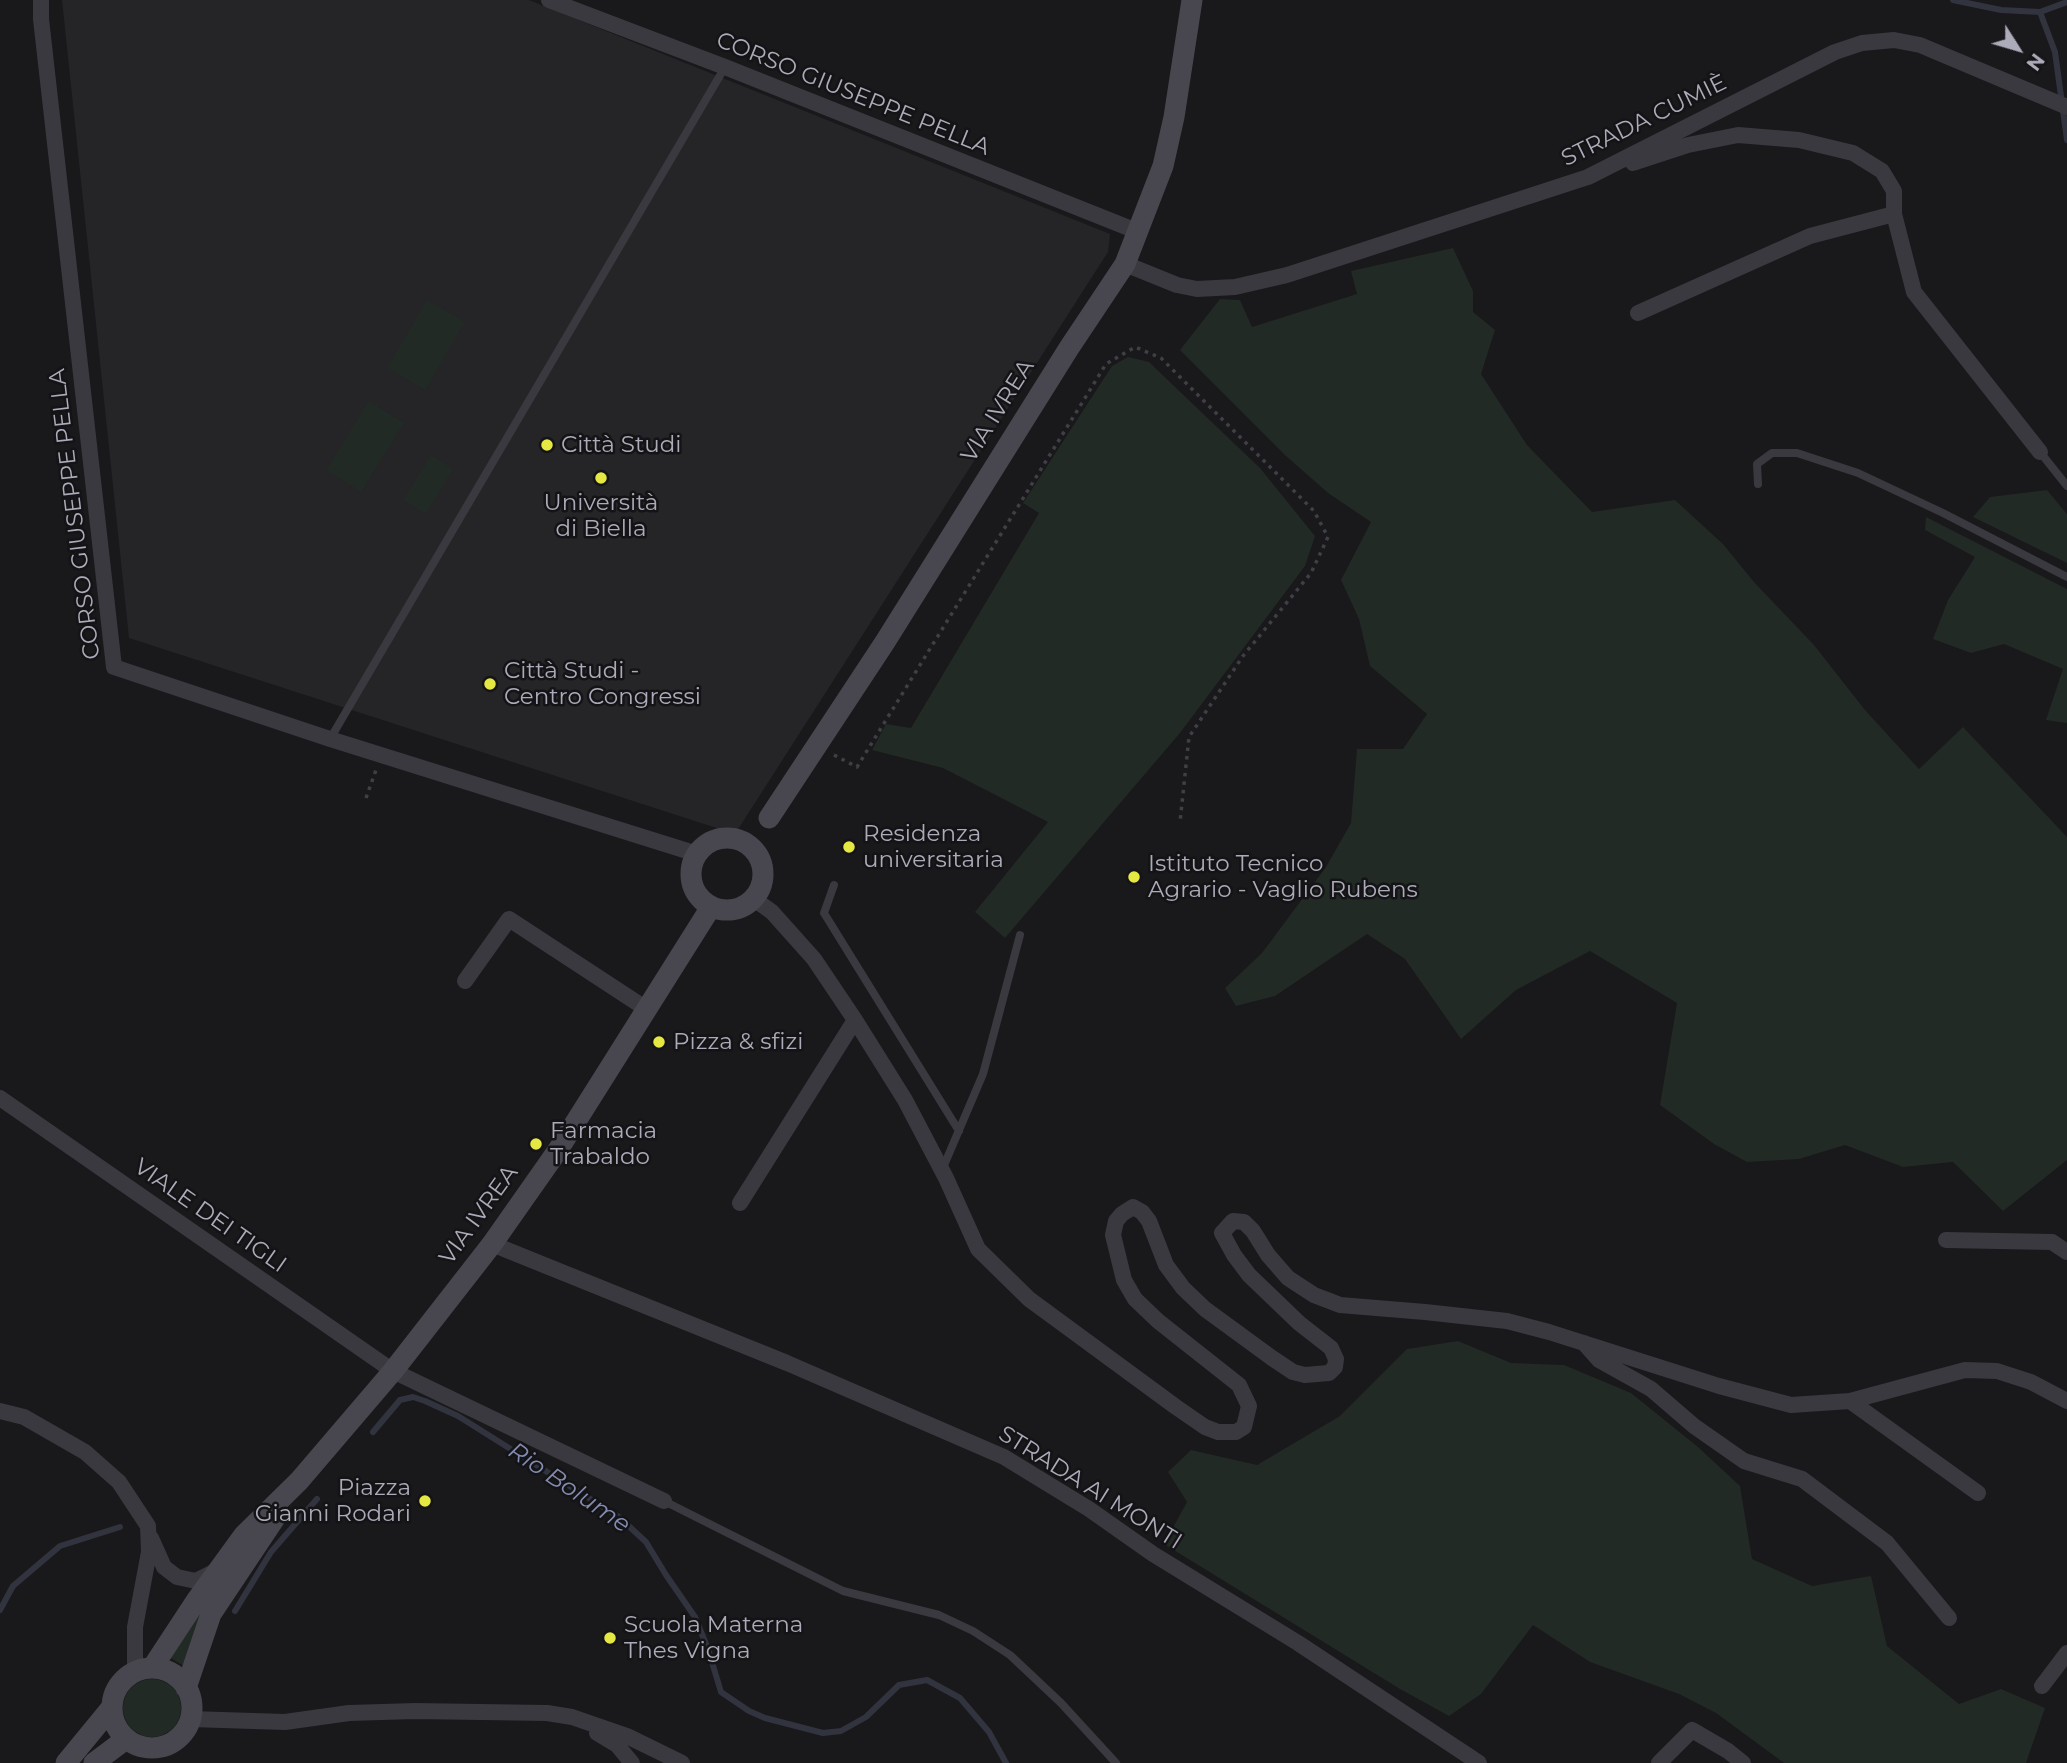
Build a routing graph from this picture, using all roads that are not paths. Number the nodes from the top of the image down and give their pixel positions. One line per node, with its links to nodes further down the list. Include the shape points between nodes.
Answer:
1 (41, 0): 15 (street, CORSO GIUSEPPE PELLA, via 114,667)
2 (549, 0): 4 (street, CORSO GIUSEPPE PELLA)
3 (1192, 0): 8 (main road, VIA IVREA, via 1163,166)
4 (725, 67): 8 (street, CORSO GIUSEPPE PELLA); 15 (lane)
5 (2060, 104): 6 (street, STRADA CUMIÈ, via 1920,45 1894,40 1862,43 1835,51)
6 (1588, 177): 7 (street, via 1688,145 1738,135 1799,140 1853,153 1882,171 1894,191); 9 (street, STRADA CUMIÈ, via 1287,275 1235,287 1177,285)
7 (1894, 214): 10 (street, via 1810,236); 11 (street, via 1914,292)
8 (1139, 232): 9 (main road, VIA IVREA)
9 (1125, 264): 16 (main road, VIA IVREA)
10 (1638, 313)
11 (2040, 452): 13 (lane)
12 (1758, 484): 14 (lane, via 1757,464 1772,453 1797,453 1858,473)
13 (2067, 486)
14 (2067, 577)
15 (330, 739): 17 (street, CORSO GIUSEPPE PELLA)
16 (751, 846): 17 (main road, via 728,837 705,845); 19 (main road, via 759,855 764,877)
17 (697, 854): 20 (main road, via 692,865 694,889)
18 (834, 885): 26 (lane, via 824,913)
19 (754, 899): 20 (main road, via 734,910); 24 (street, via 772,912 814,959)
20 (711, 906): 23 (main road, VIA IVREA)
21 (1020, 935): 26 (lane, via 983,1074)
22 (465, 981): 23 (street, via 509,919)
23 (648, 1010): 30 (main road, VIA IVREA)
24 (855, 1020): 27 (street); 28 (street)
25 (0, 1098): 33 (street, VIALE DEI TIGLI)
26 (958, 1130): 27 (lane)
27 (942, 1170): 32 (street, via 978,1249 1003,1275 1175,1407 1218,1432 1244,1427 1249,1406 1239,1385 1225,1371 1135,1299 1124,1280 1113,1235 1116,1221 1133,1207 1149,1222 1166,1265 1183,1288 1293,1372 1329,1373 1336,1359 1331,1348 1299,1323 1234,1255 1222,1233 1233,1221 1244,1222 1253,1231 1288,1278 1340,1305 1507,1321)
28 (740, 1203)
29 (1946, 1240): 31 (street, via 2052,1242)
30 (492, 1244): 33 (main road, VIA IVREA); 57 (street, STRADA AI MONTI, via 1004,1457)
31 (2067, 1252)
32 (1584, 1343): 34 (street, via 1791,1405); 42 (street, via 1599,1360 1651,1389 1744,1461 1802,1479 1886,1543)
33 (393, 1371): 37 (main road, VIA IVREA); 39 (street)
34 (1850, 1401): 35 (street, via 1965,1370 1997,1371); 38 (street)
35 (2067, 1401)
36 (0, 1411): 40 (street, via 24,1417 85,1452 119,1482)
37 (299, 1481): 41 (main road, VIA IVREA, via 244,1535); 46 (main road, VIA IVREA, via 211,1615)
38 (1978, 1493)
39 (664, 1501): 56 (lane, via 843,1591 939,1615 973,1631 1010,1655)
40 (148, 1533): 41 (street, via 164,1567 177,1577 196,1581); 44 (street, via 149,1552 135,1627)
41 (218, 1570): 44 (main road, VIA IVREA)
42 (1950, 1618)
43 (2067, 1653): 45 (street)
44 (143, 1670): 46 (main road, via 166,1671); 47 (main road, via 118,1686)
45 (2042, 1686)
46 (186, 1688): 49 (main road)
47 (112, 1707): 50 (main road, via 118,1730); 52 (main road)
48 (572, 1717): 49 (street, via 415,1711 349,1713 285,1722); 54 (street, via 617,1745); 55 (street, via 627,1736)
49 (190, 1719): 51 (main road)
50 (138, 1750): 51 (main road); 53 (main road)
51 (172, 1752)
52 (66, 1763)
53 (94, 1763)
54 (632, 1763)
55 (682, 1763)
56 (1116, 1763)
57 (1479, 1763)
58 (1660, 1763): 59 (street, via 1692,1730)
59 (1743, 1763)

